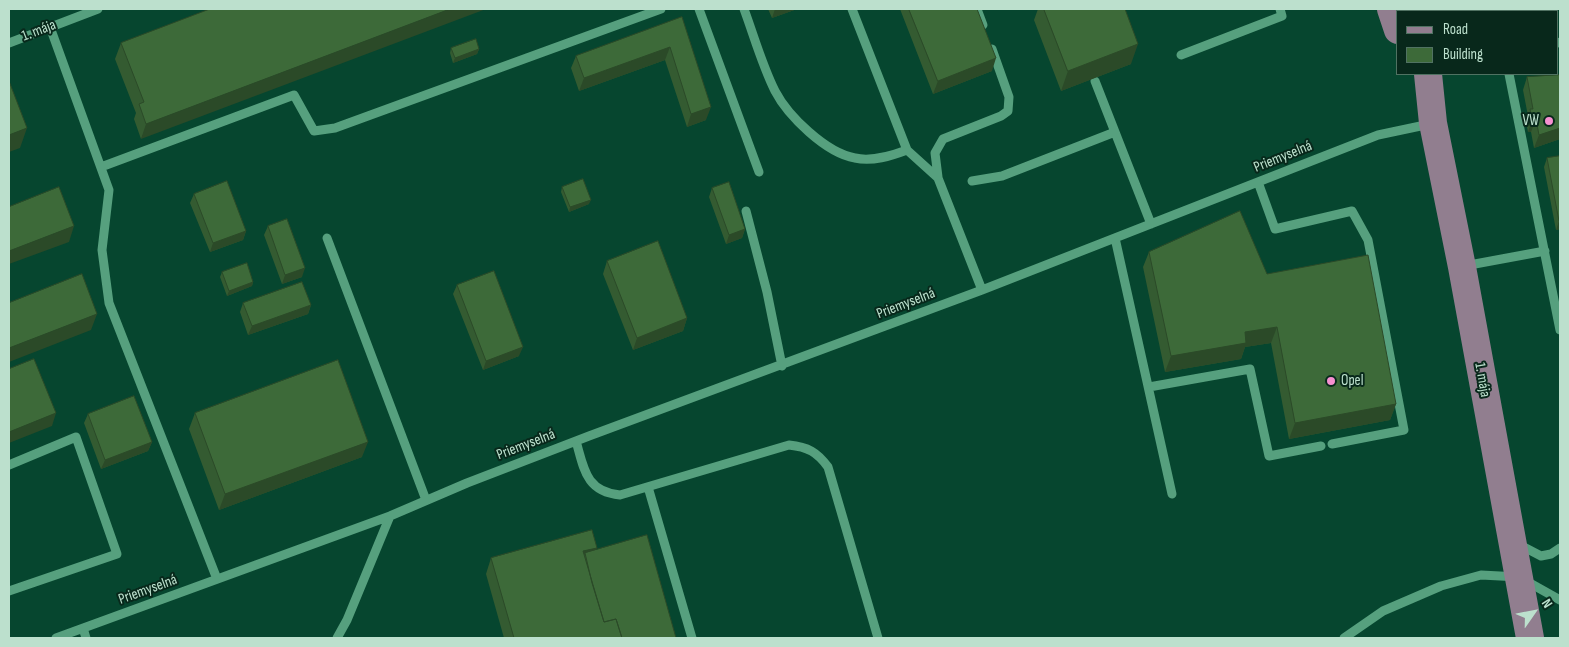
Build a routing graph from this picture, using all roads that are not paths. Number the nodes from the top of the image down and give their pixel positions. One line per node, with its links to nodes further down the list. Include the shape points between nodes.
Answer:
1 (98, 9): 10 (street, 1. mája)
2 (661, 9): 20 (street, via 336,128 314,131 294,95)
3 (699, 9): 21 (street)
4 (744, 9): 19 (street, via 776,92 795,120 823,143 854,158 886,158)
5 (852, 9): 19 (street)
6 (977, 9): 22 (street, via 1009,97 1008,111 943,139 935,153)
7 (1280, 9): 12 (street, via 1282,16)
8 (1391, 9): 9 (main road)
9 (1396, 24)
10 (50, 27): 11 (street, 1. mája); 20 (street)
11 (9, 43)
12 (1181, 55)
13 (1414, 75): 17 (main road, 1. mája)
14 (1428, 75): 17 (main road, 1. mája)
15 (1509, 75): 29 (street)
16 (1095, 80): 18 (street)
17 (1433, 123): 24 (street, Priemyselná, via 1378,135); 30 (main road, 1. mája)
18 (1116, 132): 23 (street, via 1002,176); 26 (street)
19 (907, 150): 22 (street)
20 (101, 167): 46 (street, via 109,190 102,250 109,302)
21 (759, 172)
22 (938, 178): 31 (street)
23 (972, 181)
24 (1258, 182): 26 (street, Priemyselná); 36 (street, via 1275,229 1352,211 1368,240 1404,430)
25 (746, 211): 33 (street)
26 (1151, 224): 28 (street, Priemyselná)
27 (328, 238): 41 (street)
28 (1115, 238): 31 (street, Priemyselná); 34 (street)
29 (1545, 251): 30 (street); 32 (street)
30 (1462, 267): 43 (main road, 1. mája)
31 (982, 290): 33 (street, Priemyselná)
32 (1560, 330)
33 (782, 366): 35 (street, Priemyselná)
34 (1149, 387): 37 (street, via 1250,369 1268,456); 40 (street)
35 (576, 441): 39 (street, via 587,477 594,486 607,494 620,495); 41 (street, Priemyselná)
36 (1332, 444)
37 (1321, 446)
38 (9, 465): 47 (street, via 76,438 117,554)
39 (648, 487): 53 (street); 54 (street, via 789,445 806,447 820,456 828,467)
40 (1172, 494)
41 (426, 500): 42 (street, Priemyselná)
42 (390, 516): 46 (street, Priemyselná); 52 (street)
43 (1512, 541): 44 (street, via 1541,556); 45 (main road, 1. mája)
44 (1560, 548)
45 (1519, 577): 48 (street); 55 (street, via 1482,575 1441,586 1383,611); 56 (main road, 1. mája)
46 (217, 579): 49 (street, Priemyselná)
47 (9, 591)
48 (1560, 600)
49 (83, 628): 50 (street, Priemyselná); 51 (street)
50 (56, 638)
51 (86, 638)
52 (337, 638)
53 (692, 638)
54 (878, 638)
55 (1344, 638)
56 (1530, 638)

